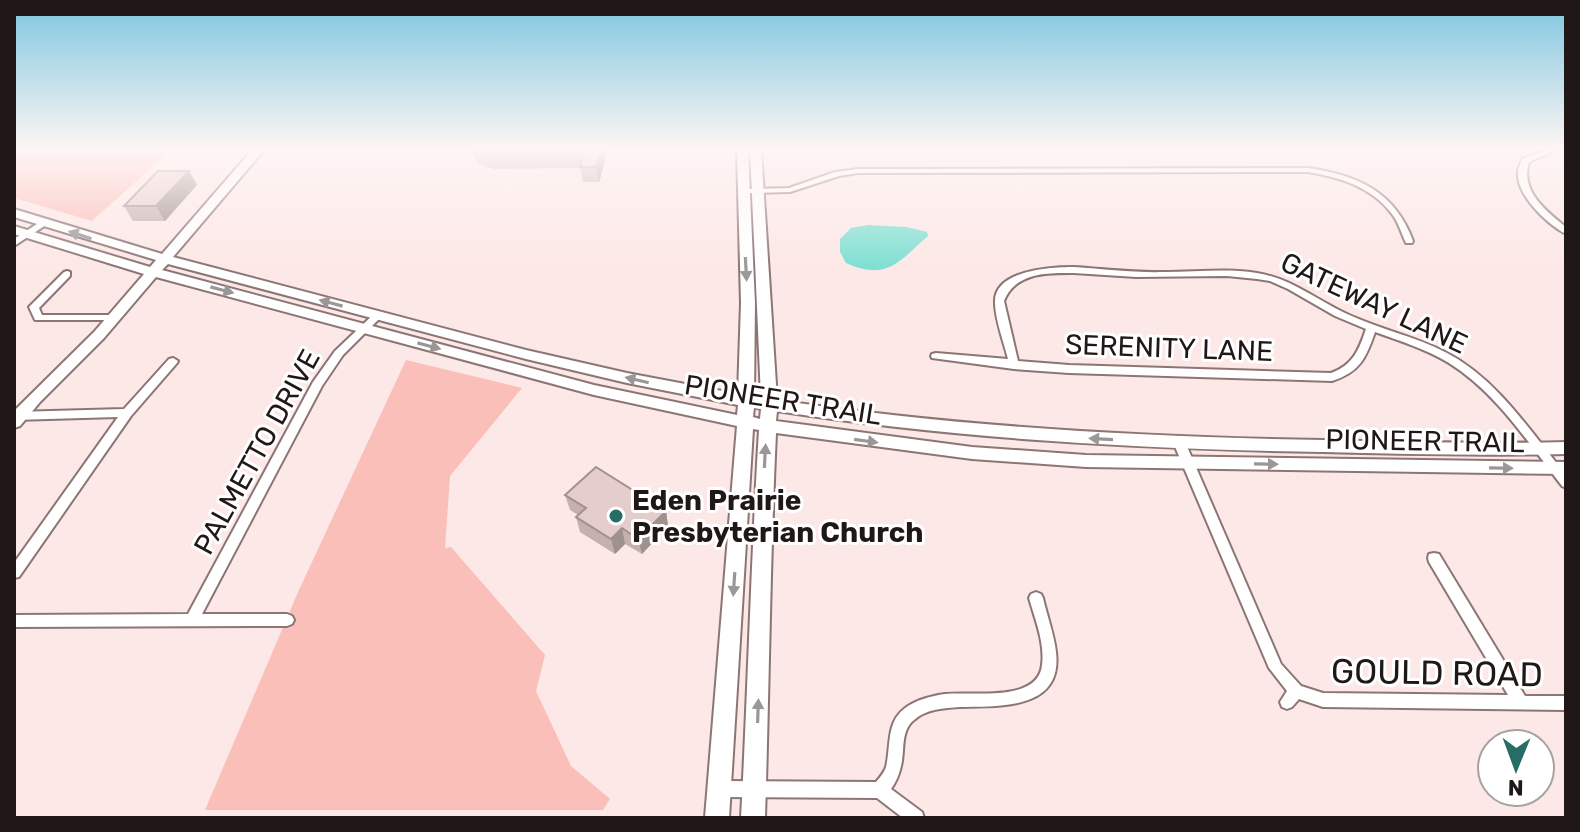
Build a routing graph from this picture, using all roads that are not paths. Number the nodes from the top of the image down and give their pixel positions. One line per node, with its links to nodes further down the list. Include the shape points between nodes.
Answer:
1 (224, 189): 12 (main road)
2 (794, 189): 5 (street)
3 (1369, 189): 10 (street, via 1405,225)
4 (1528, 189): 8 (street)
5 (749, 191): 22 (main road, one-way to 22); 23 (main road)
6 (14, 213): 7 (main road, PIONEER TRAIL)
7 (43, 223): 9 (street); 12 (main road, PIONEER TRAIL, one-way to 7)
8 (1566, 231)
9 (20, 232): 11 (street); 13 (main road, PIONEER TRAIL)
10 (1409, 241)
11 (14, 243)
12 (163, 259): 13 (main road); 15 (main road, PIONEER TRAIL, one-way to 12)
13 (153, 272): 16 (main road); 18 (main road, PIONEER TRAIL, one-way to 18)
14 (67, 274): 16 (street, via 34,307 38,318)
15 (378, 315): 18 (street, PALMETTO DRIVE); 22 (main road, PIONEER TRAIL, one-way to 15, via 603,373)
16 (114, 318): 25 (main road)
17 (1371, 328): 21 (street, SERENITY LANE, via 1359,361 1350,371 1332,377); 21 (street, GATEWAY LANE, via 1291,287 1256,276 1044,271 1009,284 999,301); 30 (street, GATEWAY LANE, via 1421,344 1465,370)
18 (364, 329): 26 (main road, PIONEER TRAIL, one-way to 26, via 594,390); 39 (street, PALMETTO DRIVE, via 317,385)
19 (936, 356): 21 (street, SERENITY LANE)
20 (173, 361): 24 (street)
21 (1014, 365)
22 (746, 400): 23 (main road, PIONEER TRAIL); 26 (main road)
23 (769, 404): 27 (main road); 28 (main road, PIONEER TRAIL, one-way to 23, via 981,430)
24 (127, 413): 25 (street); 35 (street)
25 (16, 418)
26 (745, 422): 27 (main road, PIONEER TRAIL); 42 (main road, one-way to 42)
27 (767, 426): 31 (main road, PIONEER TRAIL, one-way to 31, via 1003,456); 43 (main road, one-way to 27)
28 (1179, 442): 30 (main road, PIONEER TRAIL); 31 (street, GOULD ROAD)
29 (1566, 448): 30 (main road, PIONEER TRAIL)
30 (1538, 449): 32 (street, GATEWAY LANE)
31 (1188, 463): 32 (main road, PIONEER TRAIL, one-way to 32); 40 (street, GOULD ROAD, via 1291,696)
32 (1560, 468): 33 (street, GATEWAY LANE)
33 (1566, 483)
34 (1434, 558): 40 (street)
35 (14, 573)
36 (1036, 598): 44 (street, via 1048,652 1049,670 1042,684 1014,699 936,701 911,712 895,738 891,776)
37 (287, 620): 39 (street)
38 (14, 621): 39 (street)
39 (192, 621)
40 (1521, 703): 41 (street, GOULD ROAD)
41 (1566, 703)
42 (719, 789): 43 (street); 45 (main road)
43 (754, 789): 44 (street); 46 (main road)
44 (880, 790): 47 (street)
45 (717, 818)
46 (753, 818)
47 (916, 818)

